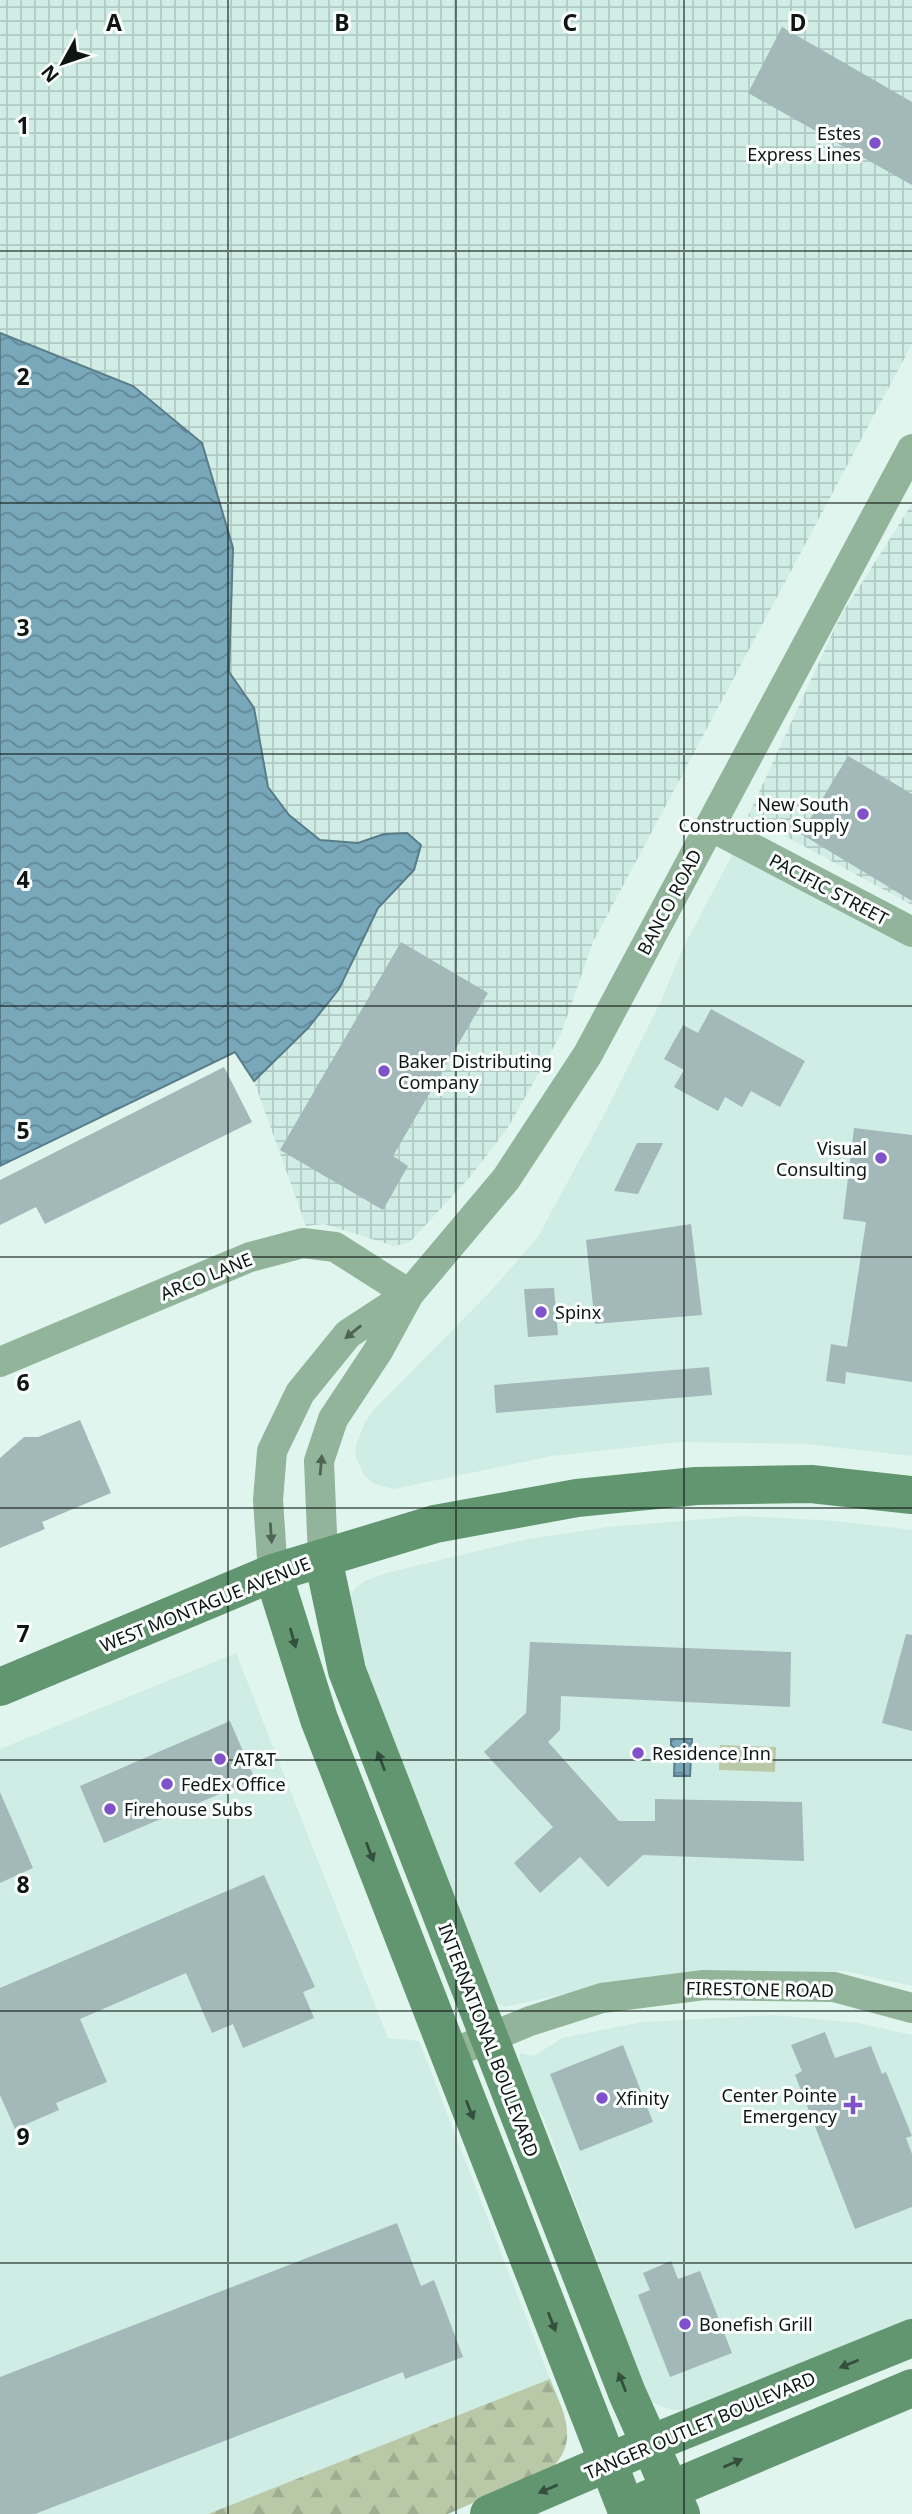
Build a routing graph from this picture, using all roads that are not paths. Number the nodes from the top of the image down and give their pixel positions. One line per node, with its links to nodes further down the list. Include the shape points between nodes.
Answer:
1 (912, 449): 2 (street, BANCO ROAD)
2 (710, 826): 3 (street, PACIFIC STREET); 4 (street, BANCO ROAD, via 588,1054 506,1180)
3 (912, 933)
4 (409, 1294): 5 (street, ARCO LANE, via 335,1247 303,1243 250,1257); 7 (street, BANCO ROAD, one-way to 4, via 319,1461 333,1419); 8 (street, BANCO ROAD, one-way to 8, via 348,1334 295,1405 272,1451 268,1500)
5 (0, 1362)
6 (912, 1495): 7 (main road, WEST MONTAGUE AVENUE, via 811,1485 696,1486 577,1497 435,1524)
7 (323, 1558): 8 (main road, WEST MONTAGUE AVENUE); 11 (main road, INTERNATIONAL BOULEVARD, one-way to 7, via 347,1671)
8 (273, 1573): 9 (main road, WEST MONTAGUE AVENUE); 12 (main road, one-way to 12, via 315,1708)
9 (0, 1687)
10 (912, 2008): 11 (street, FIRESTONE ROAD, via 834,1987 705,1984 602,1998)
11 (488, 2039): 12 (street, FIRESTONE ROAD); 15 (main road, INTERNATIONAL BOULEVARD, one-way to 11)
12 (448, 2055): 16 (main road, one-way to 16)
13 (912, 2338): 15 (main road, TANGER OUTLET BOULEVARD, one-way to 15)
14 (912, 2388): 17 (main road, one-way to 14)
15 (648, 2445): 16 (main road, TANGER OUTLET BOULEVARD); 17 (main road, INTERNATIONAL BOULEVARD)
16 (608, 2463): 18 (main road); 19 (main road, TANGER OUTLET BOULEVARD, one-way to 19)
17 (675, 2502): 18 (main road)
18 (624, 2513)
19 (489, 2514)

